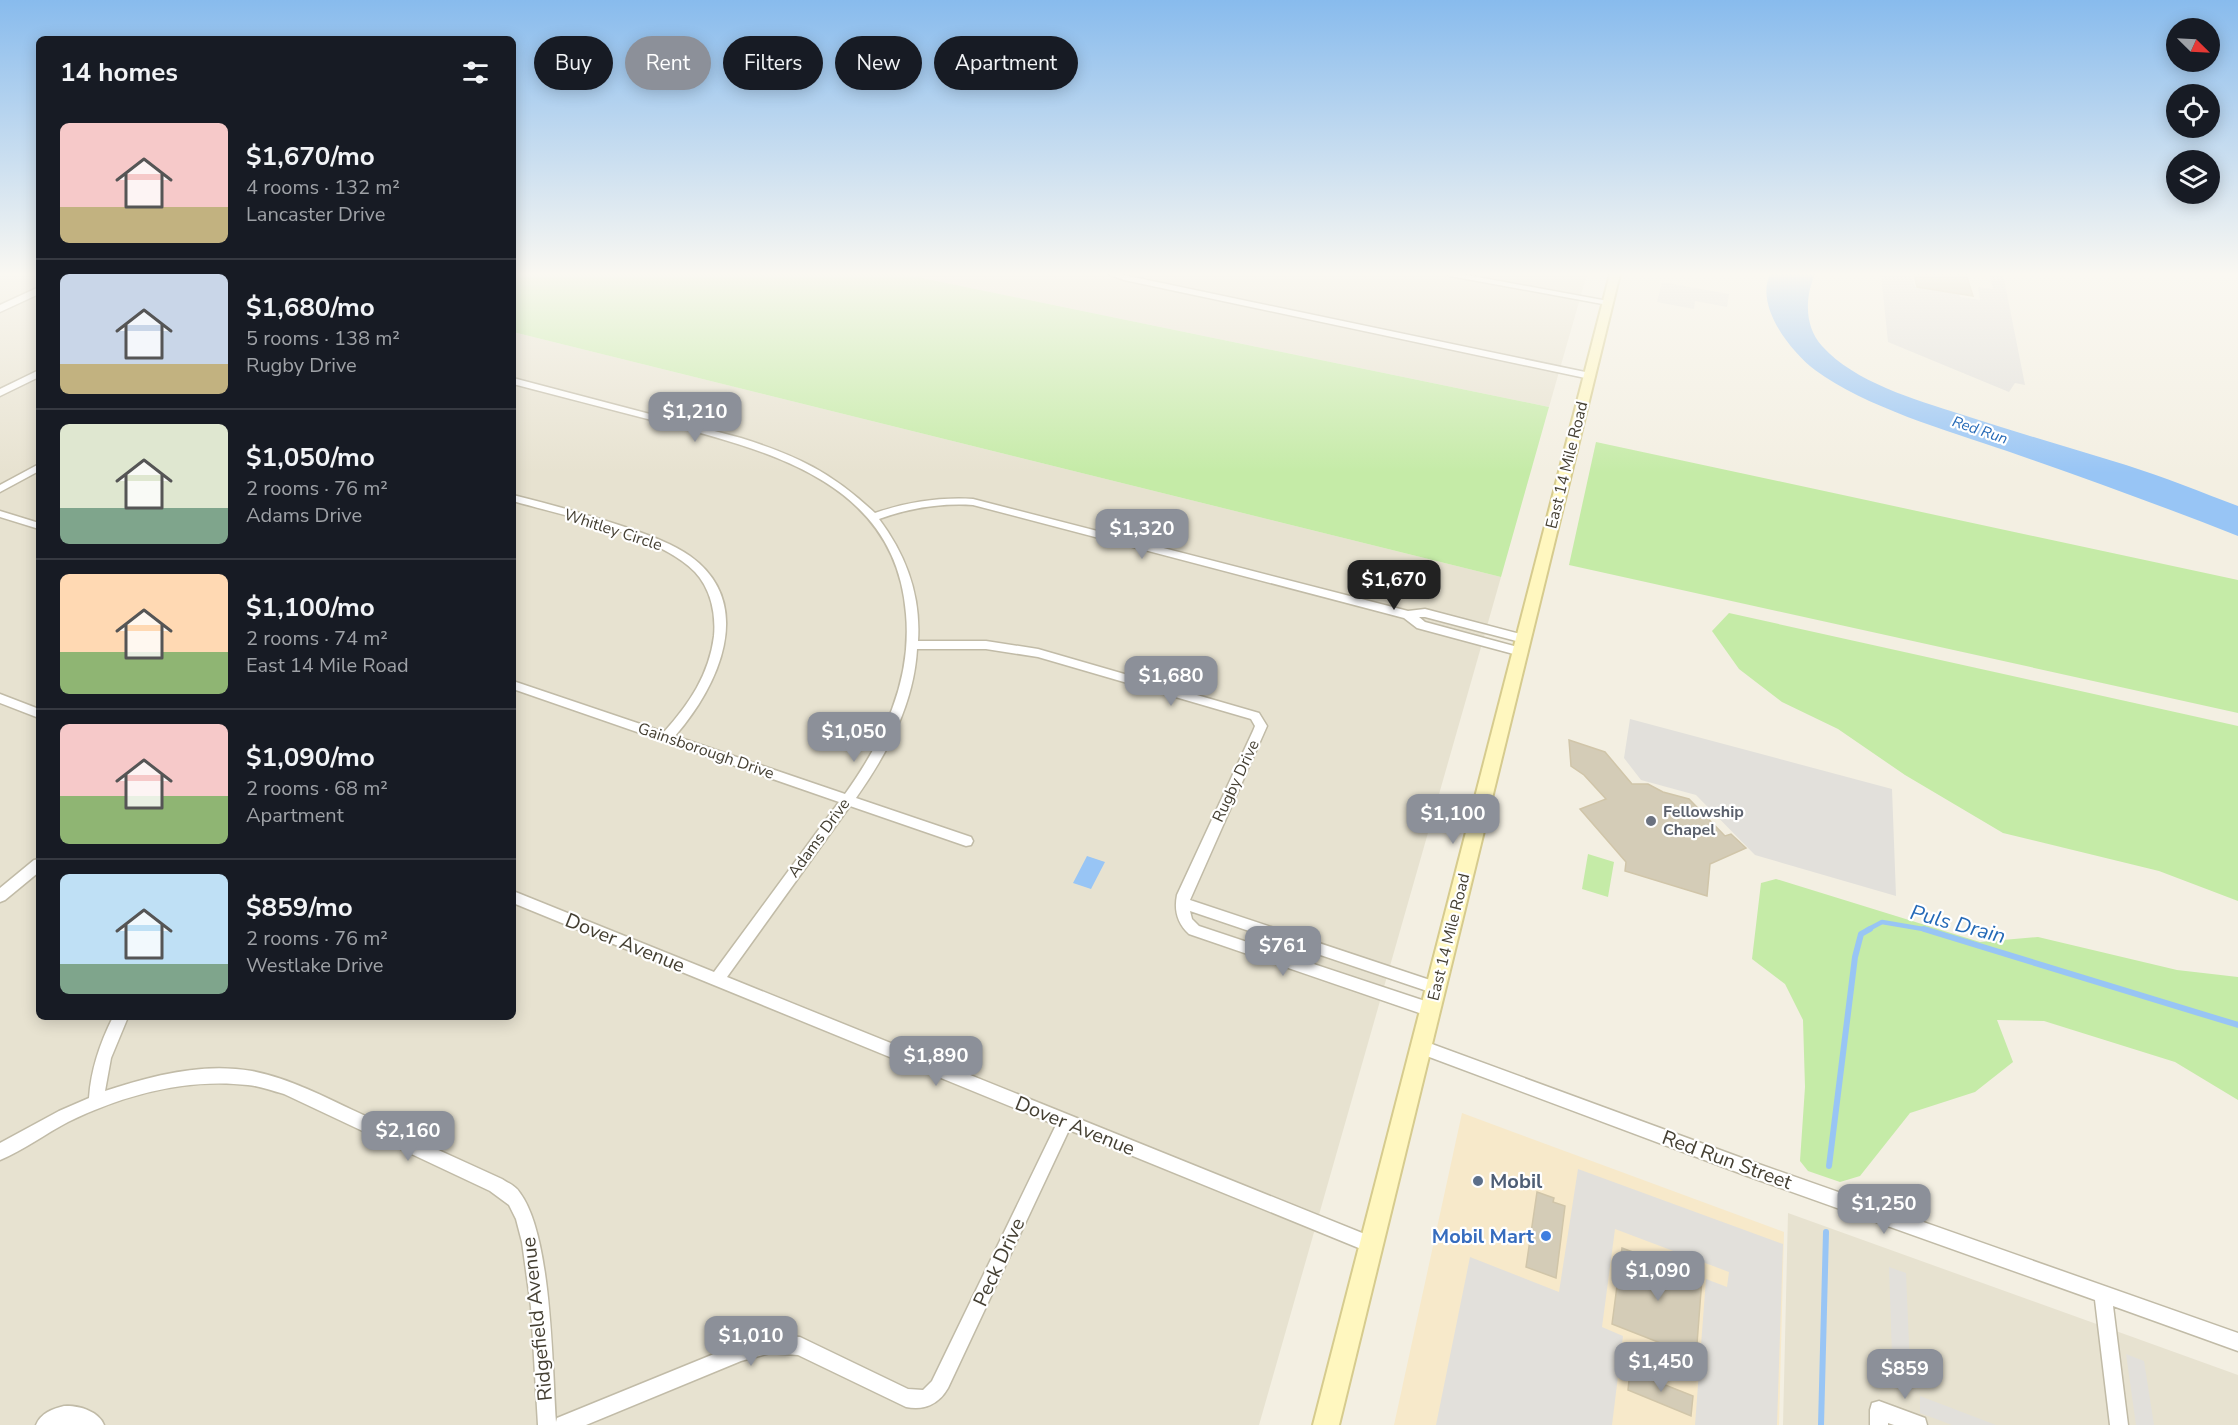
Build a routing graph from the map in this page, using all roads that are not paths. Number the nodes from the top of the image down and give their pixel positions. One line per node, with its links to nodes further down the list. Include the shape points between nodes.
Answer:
1 (1421, 340): 4 (street)
2 (1599, 340): 4 (main road, East 14 Mile Road)
3 (36, 375): 6 (street)
4 (1590, 376): 14 (main road, East 14 Mile Road)
5 (516, 382): 11 (street, Adams Drive, via 770,450 834,483)
6 (0, 393)
7 (36, 469): 8 (street)
8 (0, 489)
9 (516, 499): 18 (street, Whitley Circle, via 644,537 699,569 716,600 720,618 717,656 706,687)
10 (0, 514): 12 (street)
11 (874, 517): 13 (street, Adams Drive, via 904,573 914,618); 14 (street, via 918,503 973,502 1408,615 1425,613)
12 (36, 525)
13 (915, 645): 19 (street, Adams Drive, via 893,724); 24 (street, Rugby Drive, via 978,645 1038,653 1255,716 1261,726)
14 (1522, 645): 26 (main road, East 14 Mile Road)
15 (516, 686): 18 (street, Gainsborough Drive)
16 (0, 698): 17 (street)
17 (36, 713)
18 (667, 737): 19 (street, Gainsborough Drive)
19 (847, 800): 20 (street, Gainsborough Drive); 25 (street, Adams Drive)
20 (966, 841)
21 (36, 866): 22 (street)
22 (0, 896)
23 (516, 898): 25 (street, Dover Avenue)
24 (1183, 903): 26 (street); 27 (street, via 1185,921 1194,930)
25 (716, 980): 31 (street, Dover Avenue)
26 (1436, 988): 27 (main road, East 14 Mile Road)
27 (1431, 1010): 29 (main road, East 14 Mile Road)
28 (120, 1020): 30 (street, via 99,1068)
29 (1421, 1047): 33 (main road, East 14 Mile Road); 34 (street, Red Run Street)
30 (96, 1103): 32 (street, Ridgefield Avenue, via 52,1121); 39 (street, Ridgefield Avenue, via 143,1086 180,1079 214,1076 268,1080 496,1185 514,1198 527,1228 535,1272)
31 (1065, 1122): 33 (street, Dover Avenue); 40 (street, Peck Drive, via 942,1382 928,1398 906,1398 800,1346 771,1344 741,1352)
32 (0, 1152)
33 (1371, 1245): 41 (main road, East 14 Mile Road)
34 (2103, 1294): 35 (street, Red Run Street); 43 (street)
35 (2238, 1342)
36 (1879, 1417): 42 (street)
37 (52, 1420): 38 (street, via 70,1413)
38 (95, 1425)
39 (547, 1425)
40 (564, 1425)
41 (1326, 1425)
42 (1918, 1425)
43 (2119, 1425)

